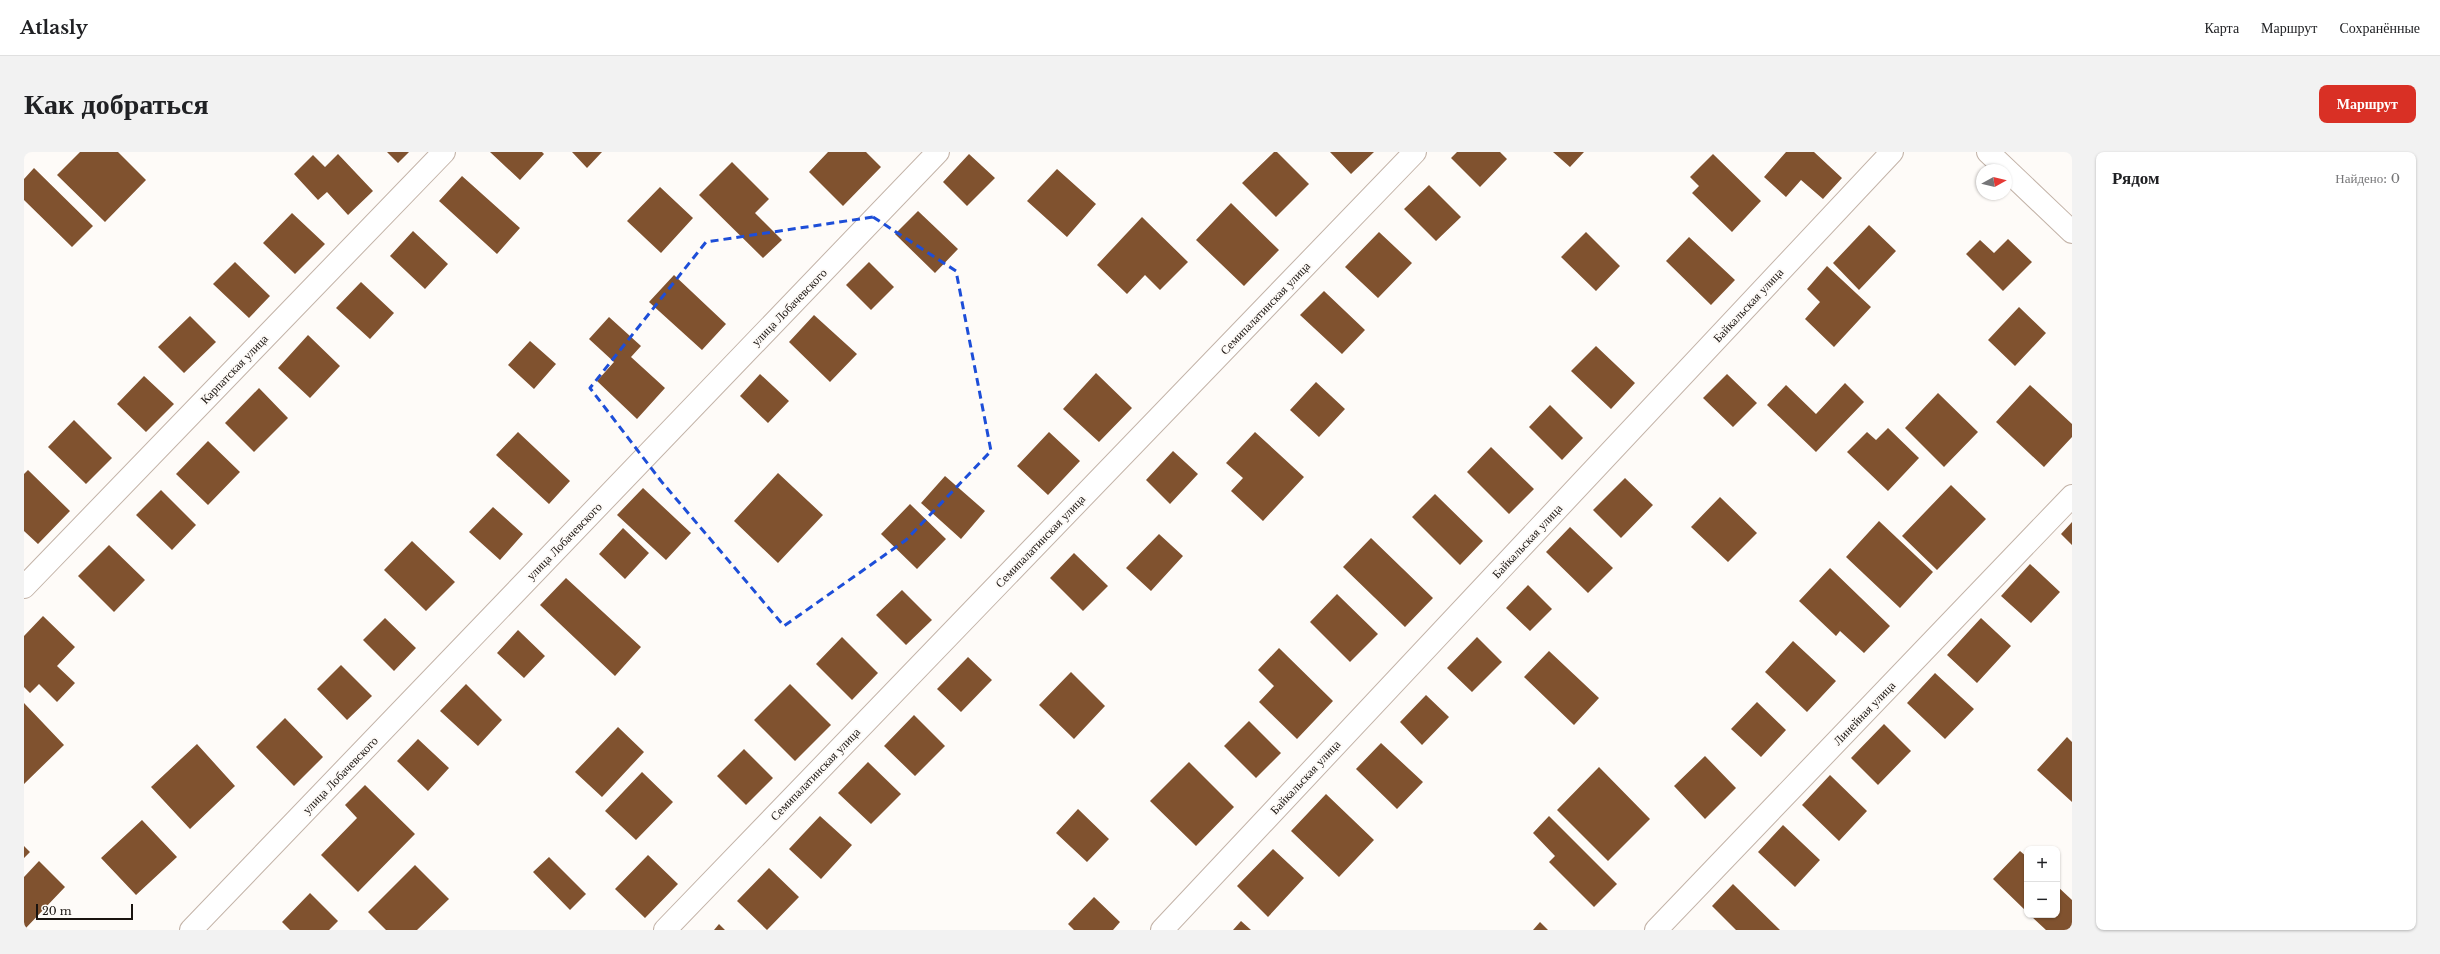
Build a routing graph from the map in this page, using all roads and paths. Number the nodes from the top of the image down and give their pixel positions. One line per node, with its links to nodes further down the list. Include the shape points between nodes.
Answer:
1 (444, 152): 8 (street, Карпатская улица)
2 (938, 152): 9 (street, улица Лобачевского)
3 (1415, 152): 10 (street, Семипалатинская улица)
4 (1892, 152): 11 (street, Байкальская улица)
5 (1988, 152): 6 (street)
6 (2072, 232)
7 (2072, 496): 12 (street, Линейная улица)
8 (24, 587)
9 (193, 929)
10 (665, 930)
11 (1162, 930)
12 (1656, 930)

